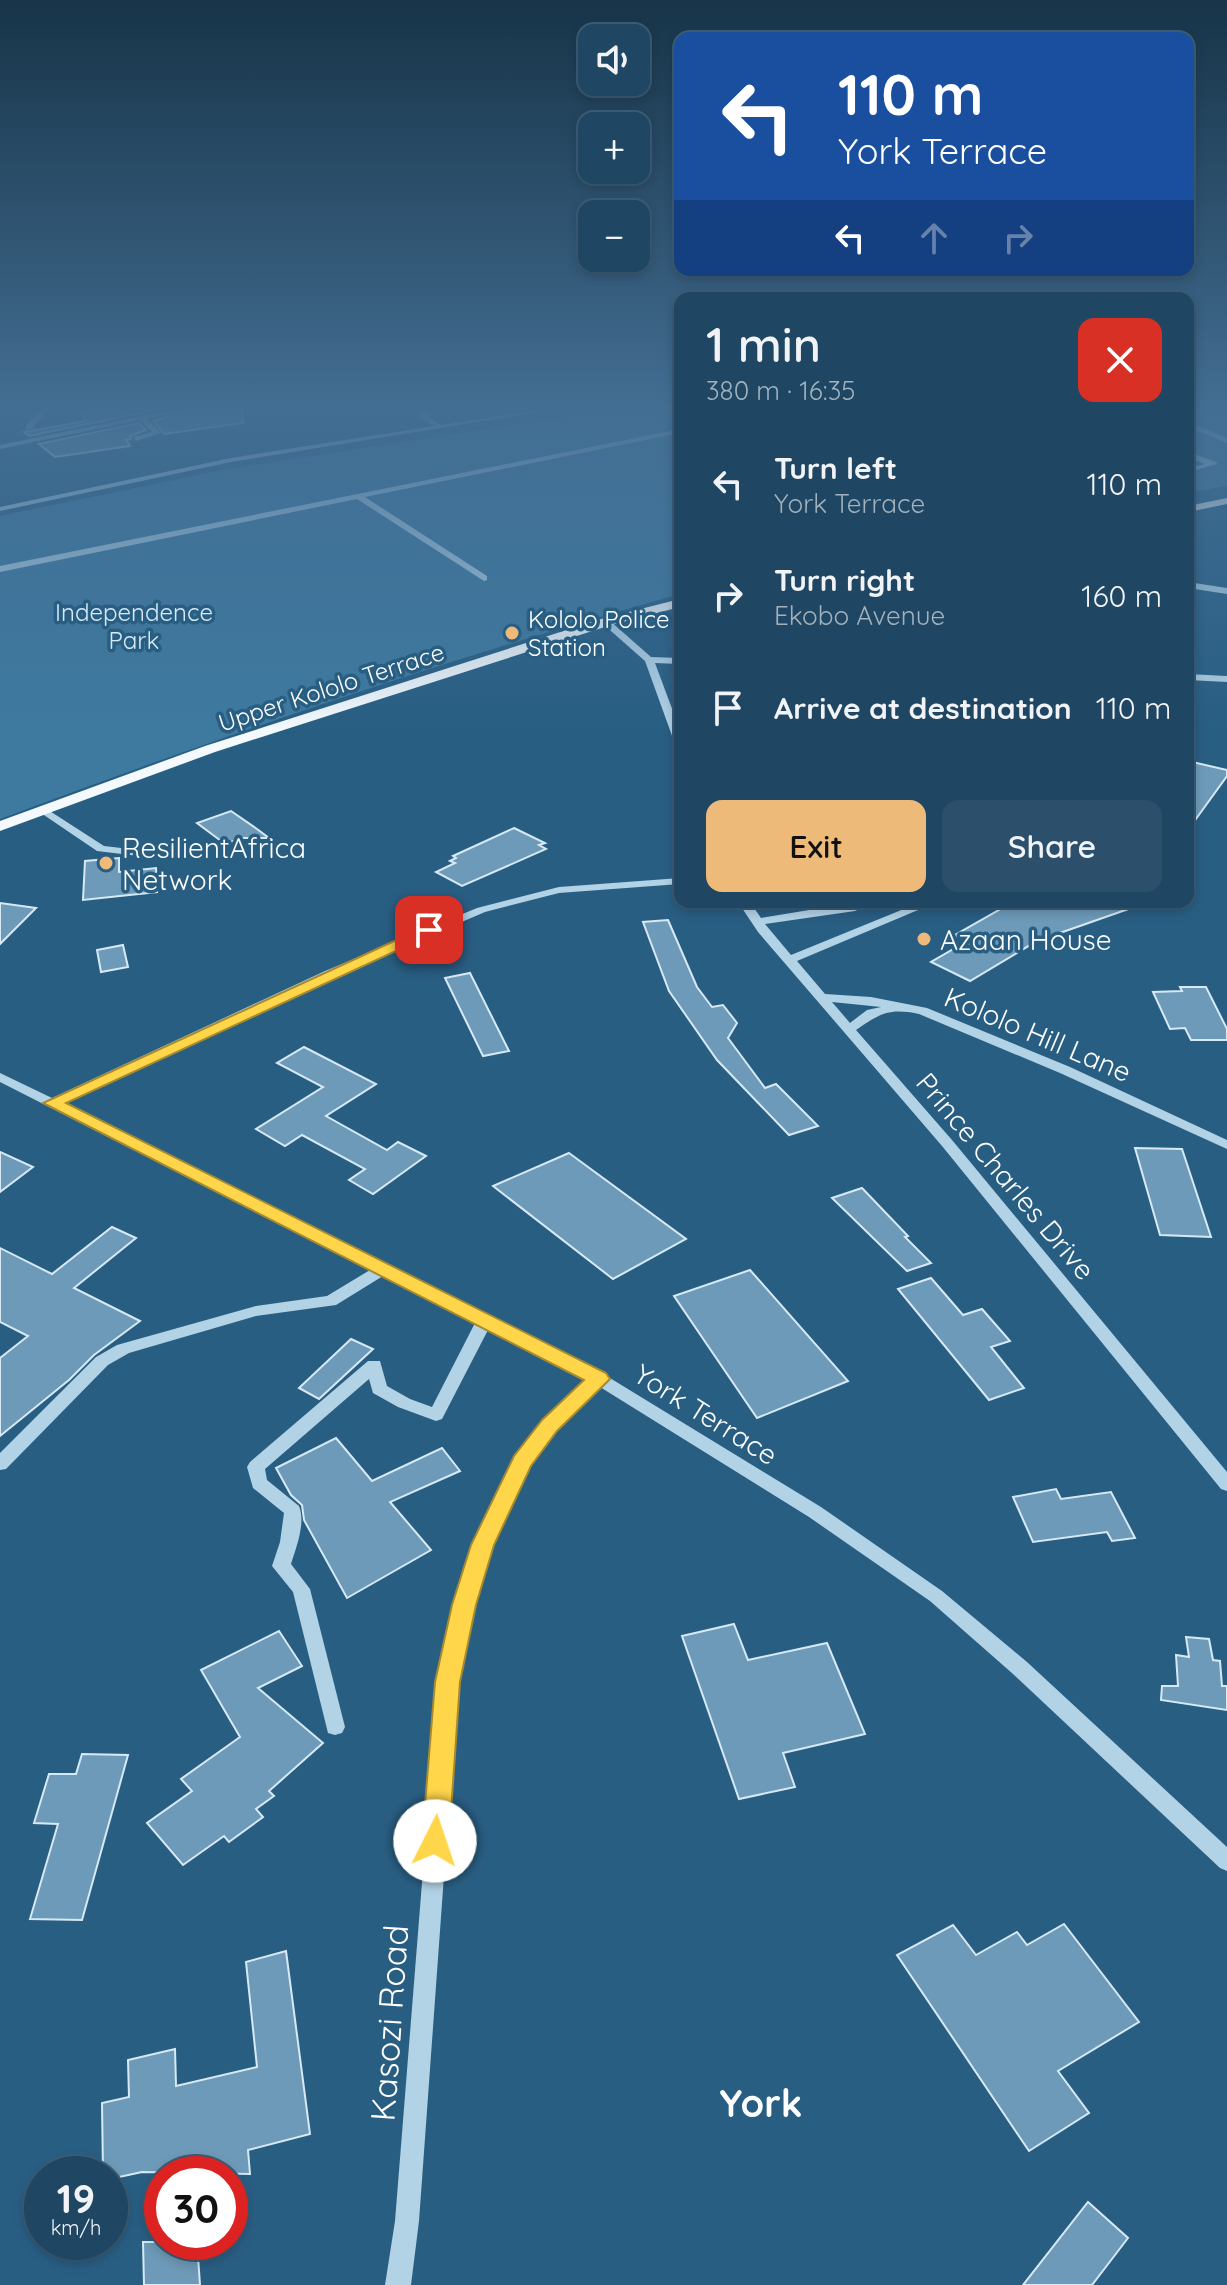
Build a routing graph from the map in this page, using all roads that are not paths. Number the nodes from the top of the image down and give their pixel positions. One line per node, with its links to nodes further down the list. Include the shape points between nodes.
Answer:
1 (266, 516): 3 (street)
2 (388, 516): 4 (street)
3 (0, 569)
4 (484, 578)
5 (1194, 586): 6 (street)
6 (1227, 591)
7 (674, 605): 8 (main road, Upper Kololo Terrace)
8 (606, 622): 9 (street); 14 (main road, Upper Kololo Terrace, via 210,749)
9 (649, 660): 10 (street); 13 (street)
10 (674, 661)
11 (1194, 677): 12 (street)
12 (1227, 679)
13 (674, 728)
14 (42, 809): 15 (main road, Upper Kololo Terrace); 16 (street, via 101,849)
15 (0, 826)
16 (164, 856)
17 (674, 881): 27 (street, via 559,890 481,910)
18 (748, 908): 21 (street, Prince Charles Drive)
19 (848, 908): 21 (street)
20 (916, 908): 22 (street)
21 (757, 922): 22 (street, Prince Charles Drive)
22 (789, 960): 23 (street, Prince Charles Drive)
23 (822, 998): 24 (street, Kololo Hill Lane); 25 (street, Prince Charles Drive)
24 (907, 1006): 25 (street, via 878,1010); 28 (street, Kololo Hill Lane, via 1065,1070)
25 (849, 1029): 33 (street, Prince Charles Drive)
26 (0, 1077): 27 (street, York Terrace)
27 (52, 1103): 29 (street, York Terrace)
28 (1227, 1145)
29 (383, 1269): 30 (street, York Terrace); 32 (street, via 331,1301 256,1311 123,1349 102,1361)
30 (484, 1321): 31 (street, York Terrace); 34 (street, via 436,1415 379,1389 374,1365 256,1467 259,1483 293,1511 281,1566 301,1589)
31 (599, 1379): 35 (street, York Terrace, via 815,1512 936,1596); 36 (street, Kasozi Road, via 549,1425 522,1462 482,1545 461,1621 448,1682)
32 (0, 1464)
33 (1227, 1484)
34 (335, 1727)
35 (1227, 1861)
36 (398, 2285)

